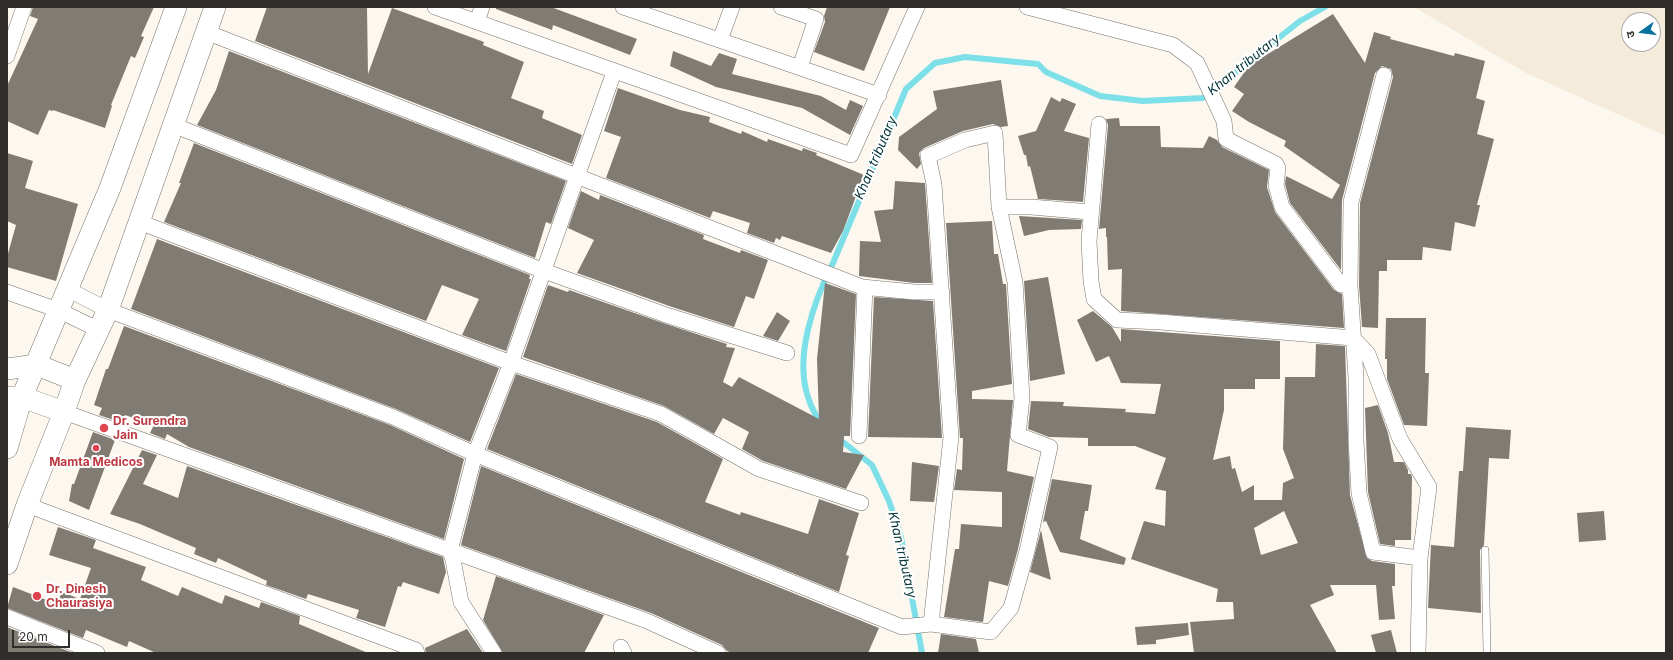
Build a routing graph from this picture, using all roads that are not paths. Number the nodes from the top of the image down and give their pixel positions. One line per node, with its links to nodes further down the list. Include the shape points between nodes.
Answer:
1 (24, 7): 14 (street)
2 (176, 7): 28 (main road, via 110,188)
3 (215, 7): 12 (main road)
4 (435, 7): 11 (street)
5 (482, 7): 11 (street)
6 (732, 7): 13 (street)
7 (781, 7): 15 (street, via 816,19)
8 (917, 7): 18 (street)
9 (1027, 7): 26 (street, via 1173,45 1197,63 1224,121 1226,139 1276,164 1276,185 1282,207 1341,285)
10 (629, 8): 13 (street)
11 (477, 22): 16 (street)
12 (206, 32): 20 (main road); 21 (street)
13 (720, 40): 15 (street)
14 (7, 56)
15 (800, 67): 18 (street)
16 (614, 72): 18 (street, via 851,155); 21 (street)
17 (1384, 75): 26 (street, via 1351,202)
18 (879, 95)
19 (1099, 124): 23 (street)
20 (173, 125): 24 (main road); 25 (street)
21 (577, 177): 25 (street); 27 (street)
22 (999, 207): 23 (street); 30 (street, via 995,133 965,140 928,156 934,184); 52 (street, via 1015,282 1022,398 1018,435 1050,447 1012,608 991,632)
23 (1090, 212): 34 (street, via 1089,249 1094,299 1117,320)
24 (139, 222): 32 (main road); 36 (street)
25 (544, 271): 35 (street, via 669,316); 36 (street)
26 (1350, 285): 34 (street)
27 (865, 287): 30 (street); 42 (street)
28 (67, 289): 31 (main road); 32 (street)
29 (7, 292): 31 (street)
30 (942, 292): 52 (street, via 951,437)
31 (58, 310): 33 (street); 37 (main road)
32 (108, 310): 33 (main road); 44 (street, via 392,418)
33 (98, 330): 39 (main road)
34 (1353, 338): 49 (street, via 1368,354 1400,439 1429,487); 49 (street, via 1359,492 1374,552)
35 (787, 353)
36 (511, 363): 44 (street); 45 (street, via 661,414 759,469)
37 (37, 364): 38 (main road); 39 (main road); 40 (main road)
38 (7, 369)
39 (75, 380): 41 (main road)
40 (15, 397): 41 (main road); 43 (main road)
41 (64, 412): 46 (main road); 48 (street)
42 (858, 436)
43 (7, 448)
44 (476, 454): 48 (street); 52 (street, via 894,624 902,627)
45 (861, 503)
46 (27, 505): 50 (main road); 54 (street, via 416,650)
47 (1485, 550): 58 (lane)
48 (450, 551): 55 (street, via 461,602); 56 (street, via 647,621)
49 (1420, 558): 57 (street)
50 (7, 564)
51 (7, 618): 53 (street)
52 (928, 624)
53 (97, 653)
54 (417, 653)
55 (494, 653)
56 (718, 653)
57 (1418, 653)
58 (1487, 653)

